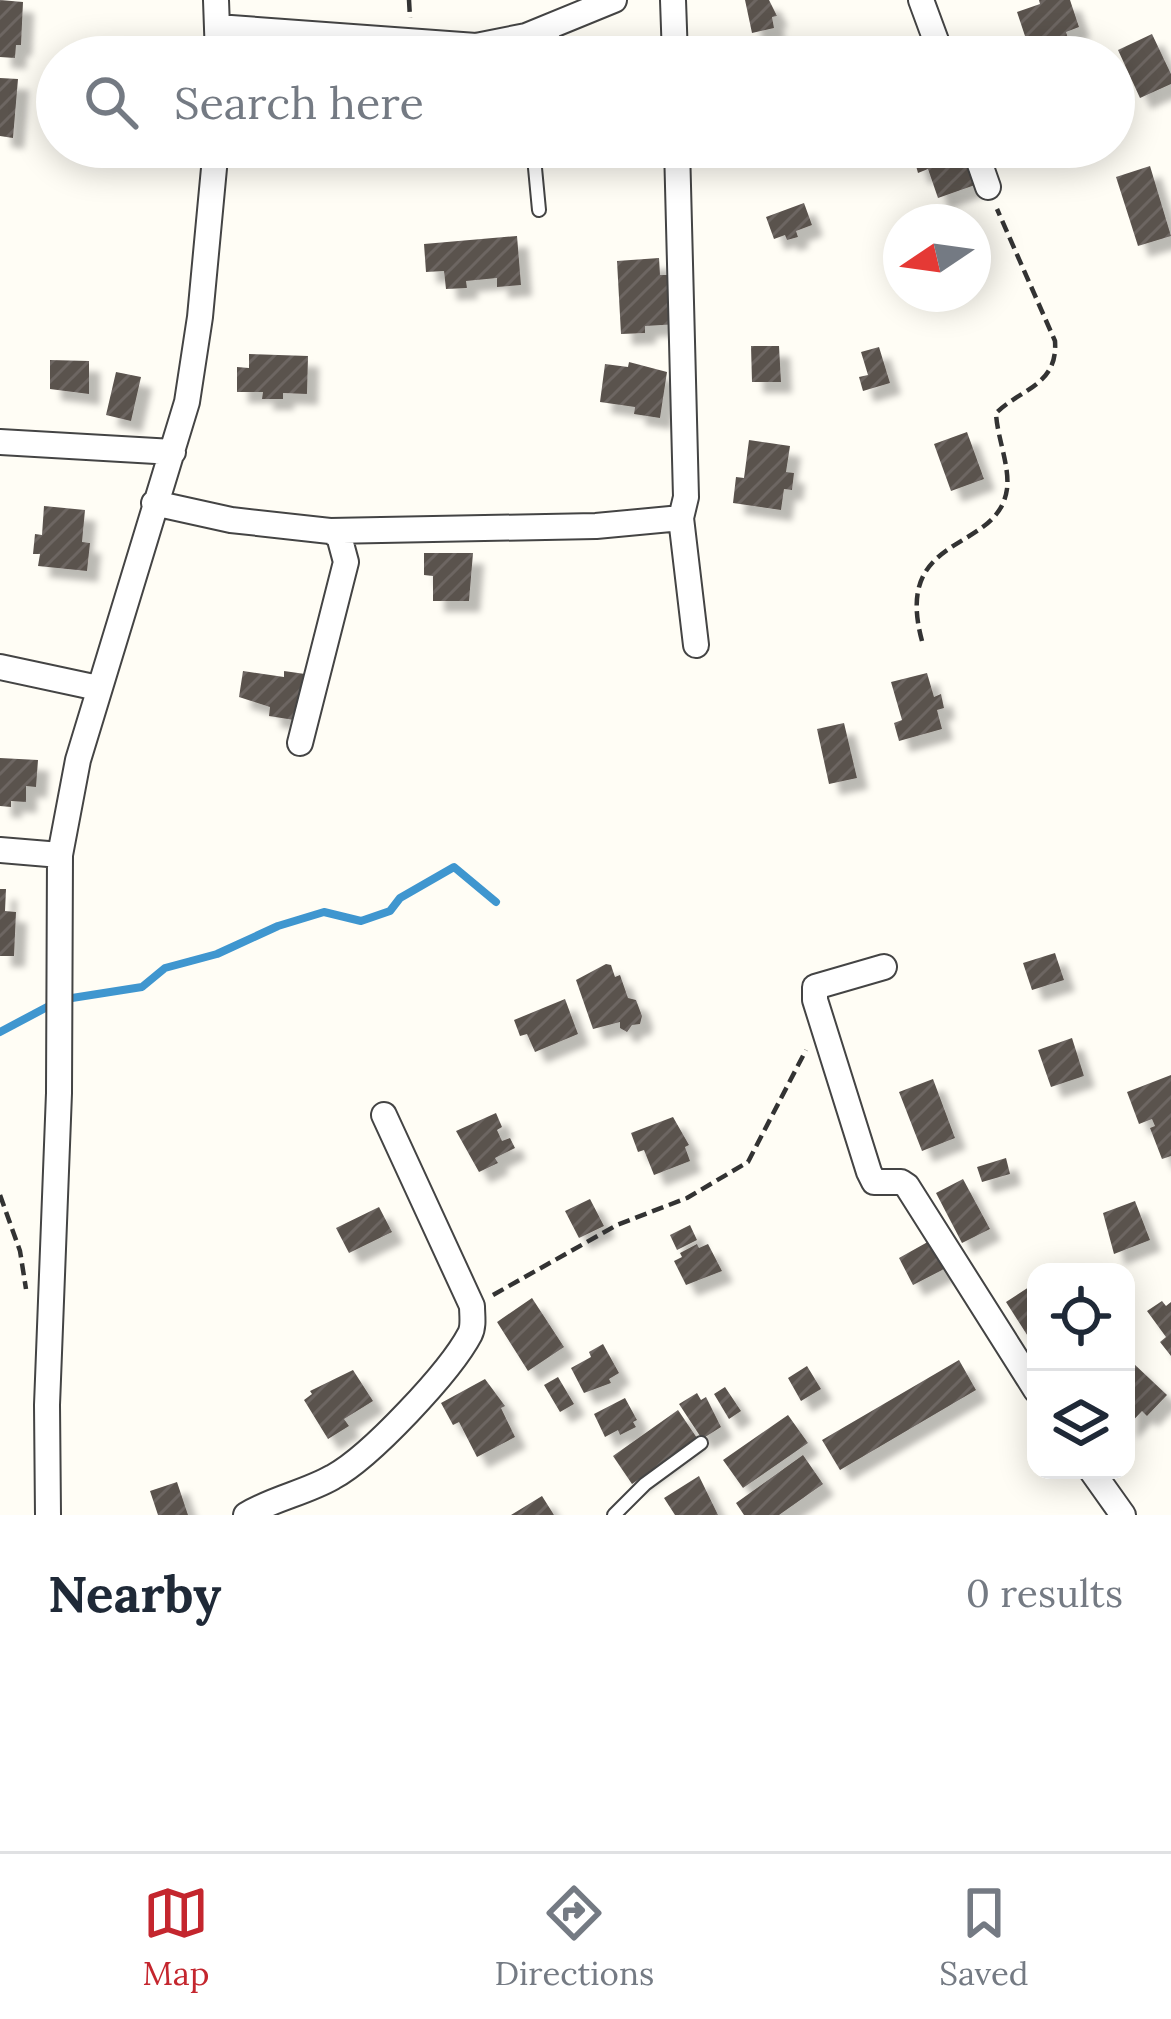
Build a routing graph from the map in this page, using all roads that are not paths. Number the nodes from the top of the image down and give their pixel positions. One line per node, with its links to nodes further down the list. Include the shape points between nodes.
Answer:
1 (614, 0): 5 (street)
2 (673, 0): 9 (street)
3 (921, 0): 10 (street)
4 (215, 7): 6 (street)
5 (552, 26): 7 (street); 8 (lane)
6 (409, 36)
7 (514, 36)
8 (553, 36)
9 (674, 36)
10 (934, 36)
11 (214, 168): 18 (street, via 196,340)
12 (535, 168): 16 (lane)
13 (678, 168): 20 (street)
14 (981, 168): 15 (street)
15 (988, 188)
16 (539, 210)
17 (0, 442): 18 (street)
18 (173, 452): 19 (street)
19 (154, 503): 21 (street); 24 (street)
20 (681, 518): 21 (street); 22 (street)
21 (330, 530): 25 (street, via 346,562)
22 (696, 645)
23 (0, 667): 24 (street)
24 (98, 688): 27 (street)
25 (300, 742)
26 (0, 850): 27 (street)
27 (60, 855): 33 (street)
28 (884, 967): 30 (street, via 815,987 874,1182 907,1186)
29 (384, 1115): 34 (street, via 472,1306 472,1330 365,1456)
30 (1027, 1376)
31 (701, 1443): 35 (lane)
32 (1098, 1479): 36 (street)
33 (48, 1515)
34 (248, 1515)
35 (614, 1515)
36 (1124, 1515)

